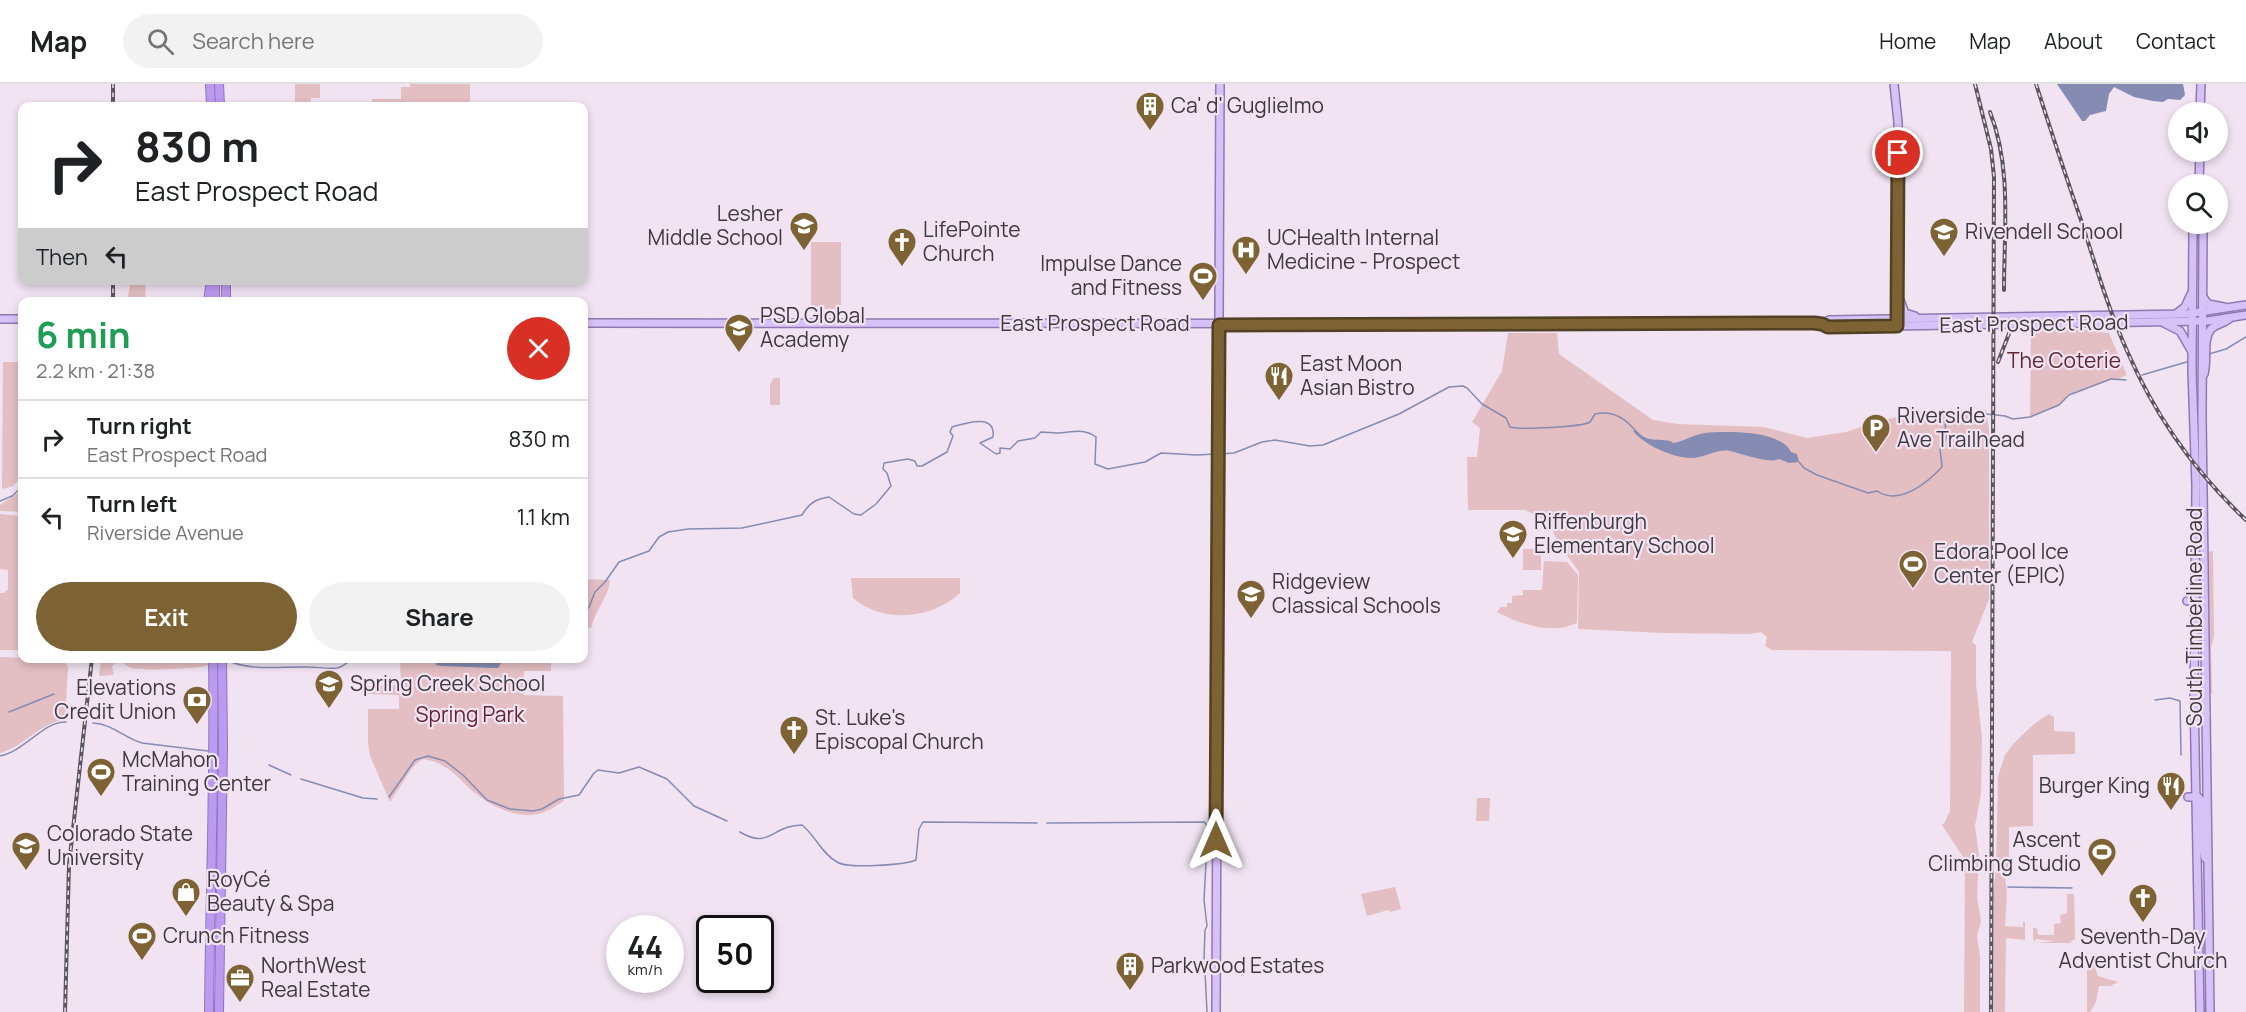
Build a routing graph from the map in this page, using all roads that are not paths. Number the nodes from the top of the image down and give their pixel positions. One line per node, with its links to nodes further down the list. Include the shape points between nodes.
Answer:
1 (210, 84): 6 (highway)
2 (219, 84): 7 (highway)
3 (1220, 84): 30 (main road)
4 (1894, 84): 15 (main road, via 1898,122)
5 (2201, 84): 8 (main road)
6 (211, 102)
7 (220, 102)
8 (2200, 102)
9 (2193, 234): 11 (main road, South Timberline Road)
10 (2203, 234): 12 (main road, South Timberline Road)
11 (2193, 247): 12 (main road); 13 (main road, South Timberline Road)
12 (2202, 272): 14 (main road, South Timberline Road)
13 (2192, 291): 19 (main road, via 2184,307); 21 (main road, South Timberline Road)
14 (2202, 293): 17 (main road, via 2208,304); 18 (main road, South Timberline Road)
15 (1897, 296): 23 (main road, via 1907,315); 29 (main road)
16 (2246, 305): 17 (main road, East Prospect Road)
17 (2229, 309): 18 (main road, East Prospect Road)
18 (2202, 312): 21 (main road, East Prospect Road); 26 (main road, South Timberline Road)
19 (2174, 314): 21 (main road, East Prospect Road); 23 (main road, East Prospect Road)
20 (2246, 315): 22 (main road, East Prospect Road)
21 (2192, 317): 26 (main road, East Prospect Road); 27 (main road, East Prospect Road); 32 (main road, South Timberline Road)
22 (2231, 317): 26 (main road, East Prospect Road); 31 (main road, via 2210,331)
23 (1941, 318): 29 (main road, East Prospect Road)
24 (0, 319): 25 (main road)
25 (18, 320)
26 (2202, 321): 31 (main road, South Timberline Road)
27 (2162, 322): 29 (main road, East Prospect Road); 32 (main road, via 2180,331)
28 (588, 323): 30 (main road, East Prospect Road)
29 (1897, 323): 30 (main road, East Prospect Road, via 1828,327)
30 (1219, 325): 43 (main road)
31 (2204, 343): 37 (main road, South Timberline Road)
32 (2192, 348): 33 (main road, South Timberline Road, via 2196,464)
33 (2191, 601): 34 (main road, South Timberline Road); 37 (main road, via 2199,606)
34 (2194, 658): 38 (main road, via 2200,709); 39 (main road, South Timberline Road)
35 (213, 663): 41 (highway)
36 (222, 663): 42 (highway)
37 (2205, 669): 38 (main road, South Timberline Road)
38 (2206, 714): 40 (main road, South Timberline Road)
39 (2192, 797): 40 (main road, via 2200,798 2202,803 2202,846); 44 (main road, South Timberline Road)
40 (2208, 863): 45 (main road, South Timberline Road)
41 (209, 1012)
42 (219, 1012)
43 (1216, 1012)
44 (2200, 1012)
45 (2210, 1012)

